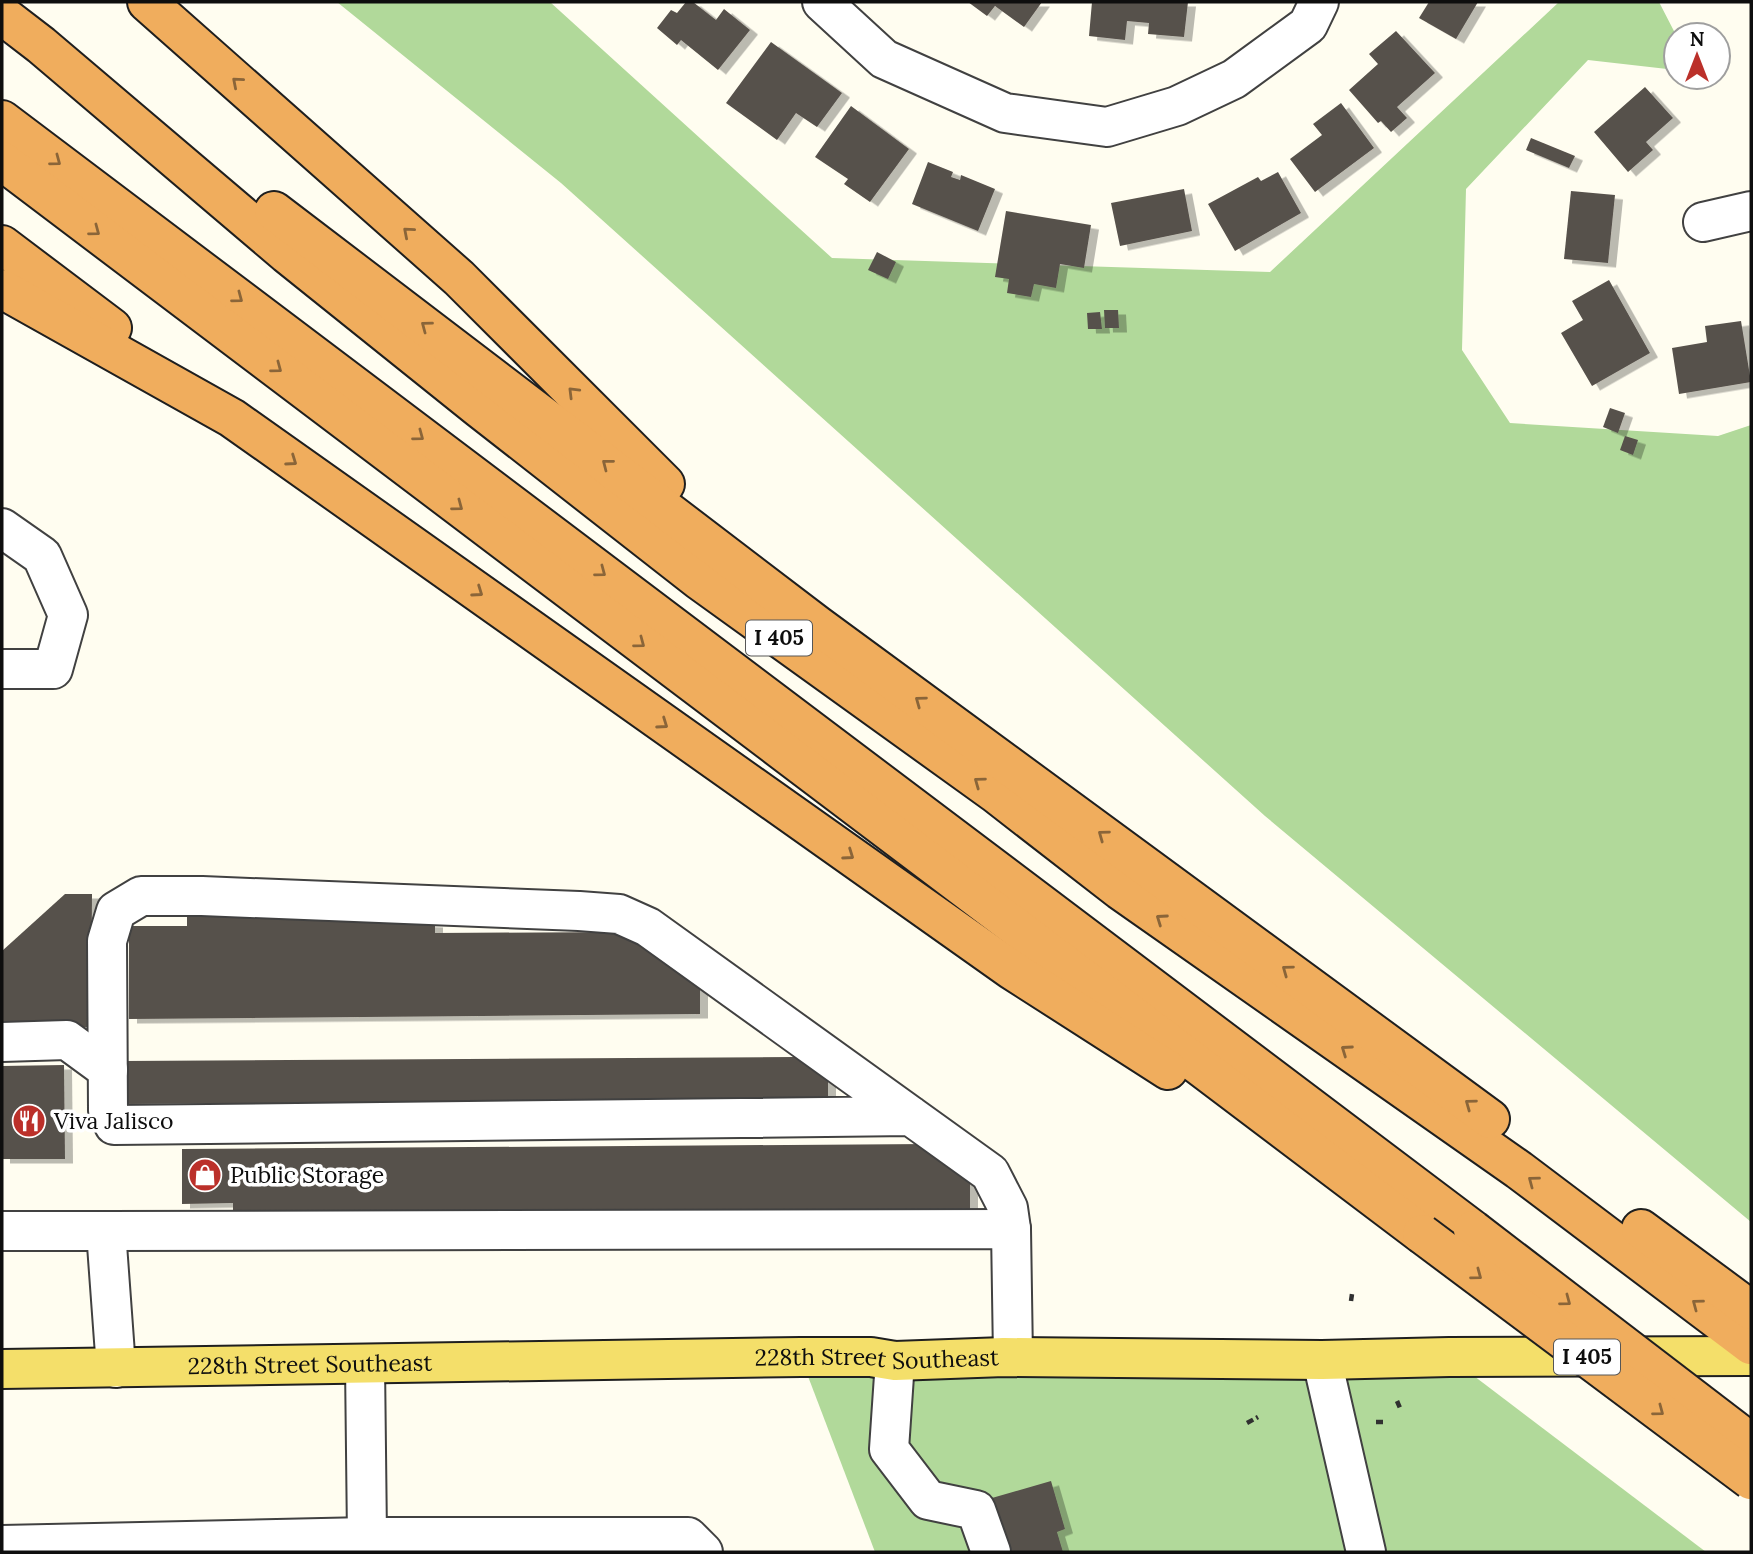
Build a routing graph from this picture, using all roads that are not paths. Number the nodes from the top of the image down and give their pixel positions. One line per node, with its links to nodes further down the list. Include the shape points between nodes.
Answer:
1 (147, 2): 14 (highway, one-way to 1, via 695,513 459,278)
2 (822, 2): 3 (street, via 884,59 1005,113 1107,127 1177,106 1234,79 1308,25)
3 (1319, 2)
4 (2, 4): 14 (highway, I 405, one-way to 4)
5 (2, 15): 24 (highway, I 405, one-way to 5, via 1519,1170 1120,890 995,793 699,580 287,254)
6 (2, 120): 32 (highway, I 405, one-way to 32, bridge)
7 (2, 161): 22 (highway, I 405, one-way to 22)
8 (1751, 211): 9 (street)
9 (1703, 222)
10 (2, 245): 12 (highway)
11 (2, 289): 12 (highway)
12 (232, 418): 22 (highway, one-way to 22, via 1012,970)
13 (2, 528): 15 (street, via 42,556 68,615 53,669)
14 (817, 625): 23 (highway, I 405, one-way to 14)
15 (5, 674)
16 (2, 1042): 17 (street, via 67,1040)
17 (108, 1070): 18 (street, via 108,1111 114,1125); 18 (street, via 107,941 116,911 141,896 579,911 619,914 648,928)
18 (911, 1116): 19 (street, via 990,1172 1008,1208)
19 (1011, 1229): 21 (street); 26 (street)
20 (2, 1231): 21 (street)
21 (106, 1231): 30 (street)
22 (1422, 1234): 33 (highway, I 405, one-way to 33, bridge)
23 (1751, 1310)
24 (1751, 1345)
25 (1751, 1356): 28 (main road, 228th Street Southeast)
26 (1013, 1357): 27 (main road, 228th Street Southeast); 28 (main road, 228th Street Southeast)
27 (895, 1360): 29 (main road, 228th Street Southeast, via 801,1357); 37 (street, via 889,1449 928,1500 976,1510)
28 (1322, 1360): 38 (street)
29 (365, 1363): 30 (main road, 228th Street Southeast); 34 (street)
30 (116, 1368): 31 (main road, 228th Street Southeast)
31 (2, 1369)
32 (1751, 1443)
33 (1751, 1480)
34 (367, 1537): 35 (street); 36 (street, via 688,1537)
35 (2, 1545)
36 (703, 1552)
37 (991, 1552)
38 (1366, 1552)

